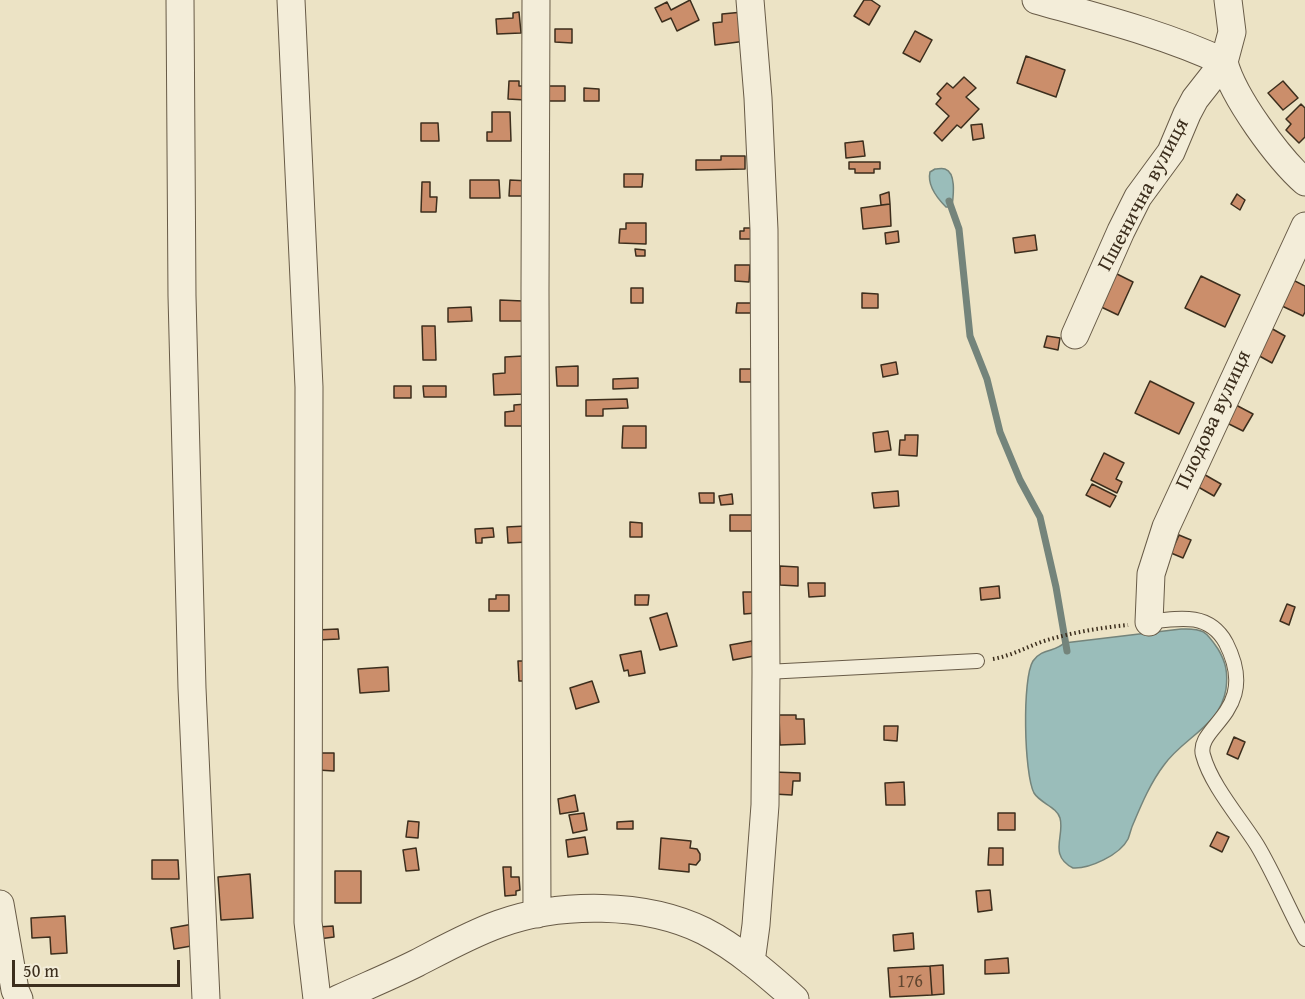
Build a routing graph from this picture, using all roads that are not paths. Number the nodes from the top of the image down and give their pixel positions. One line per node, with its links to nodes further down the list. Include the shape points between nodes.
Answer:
1 (180, 0): 19 (street, via 182,296 192,688)
2 (291, 0): 20 (street, via 309,387 308,922)
3 (536, 0): 15 (street)
4 (750, 0): 13 (street, via 764,230)
5 (1036, 0): 7 (street, via 1142,30)
6 (1228, 0): 7 (street, via 1232,32)
7 (1224, 62): 8 (street, via 1231,82 1264,133); 10 (street, Пшенична вулиця, via 1196,99 1171,152 1138,197)
8 (1305, 182)
9 (1305, 226): 11 (street, Плодова вулиця, via 1166,527 1151,574)
10 (1074, 334)
11 (1149, 622): 16 (lane, via 1196,619 1208,623 1225,641 1237,676 1236,690 1229,710 1204,740 1203,754 1225,798 1270,867)
12 (977, 661): 13 (lane)
13 (766, 672): 17 (street, via 765,805)
14 (0, 904): 18 (street)
15 (537, 914): 17 (street, via 587,908 657,916 705,932); 21 (street, via 486,930)
16 (1305, 939)
17 (751, 962): 22 (street)
18 (19, 999)
19 (206, 999)
20 (317, 999)
21 (338, 999)
22 (795, 999)

